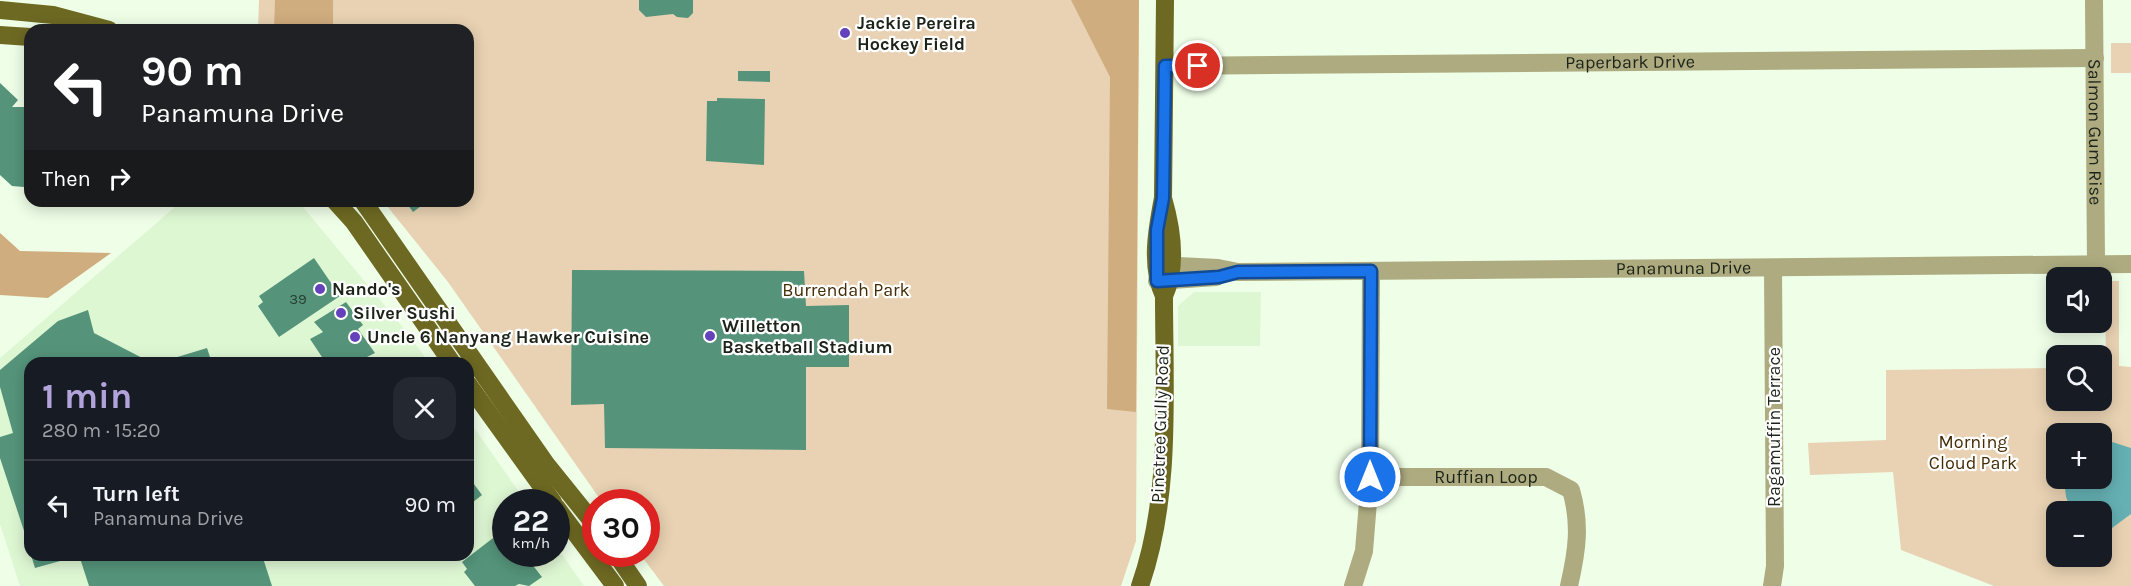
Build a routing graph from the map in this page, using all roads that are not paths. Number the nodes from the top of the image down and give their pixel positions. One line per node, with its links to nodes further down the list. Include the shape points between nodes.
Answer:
1 (1165, 0): 8 (main road, Pinetree Gully Road)
2 (2094, 0): 7 (street, Salmon Gum Rise)
3 (0, 10): 4 (main road, via 53,15)
4 (87, 24)
5 (0, 34): 6 (main road)
6 (24, 36)
7 (2095, 58): 8 (street, Paperbark Drive); 11 (street, Salmon Gum Rise)
8 (1165, 66): 15 (main road, Pinetree Gully Road, via 1163,198 1172,229)
9 (340, 207): 16 (main road)
10 (367, 207): 17 (main road)
11 (2096, 264): 12 (street, Panamuna Drive); 13 (street, Panamuna Drive)
12 (2131, 264)
13 (1773, 268): 14 (street, Panamuna Drive); 31 (street, Ragamuffin Terrace)
14 (1371, 271): 15 (street, Panamuna Drive, via 1238,272 1218,268); 20 (street)
15 (1164, 278): 28 (main road, Pinetree Gully Road, via 1164,428 1159,498 1148,564)
16 (448, 357)
17 (472, 357)
18 (474, 361): 22 (main road)
19 (474, 392): 21 (main road)
20 (1370, 477): 29 (street, via 1364,551); 30 (street, Ruffian Loop, via 1546,477 1571,490 1578,516)
21 (544, 489)
22 (582, 509)
23 (570, 526): 24 (main road)
24 (580, 540): 26 (main road)
25 (625, 567): 27 (main road)
26 (615, 586)
27 (638, 586)
28 (1140, 586)
29 (1353, 586)
30 (1569, 586)
31 (1772, 586)

